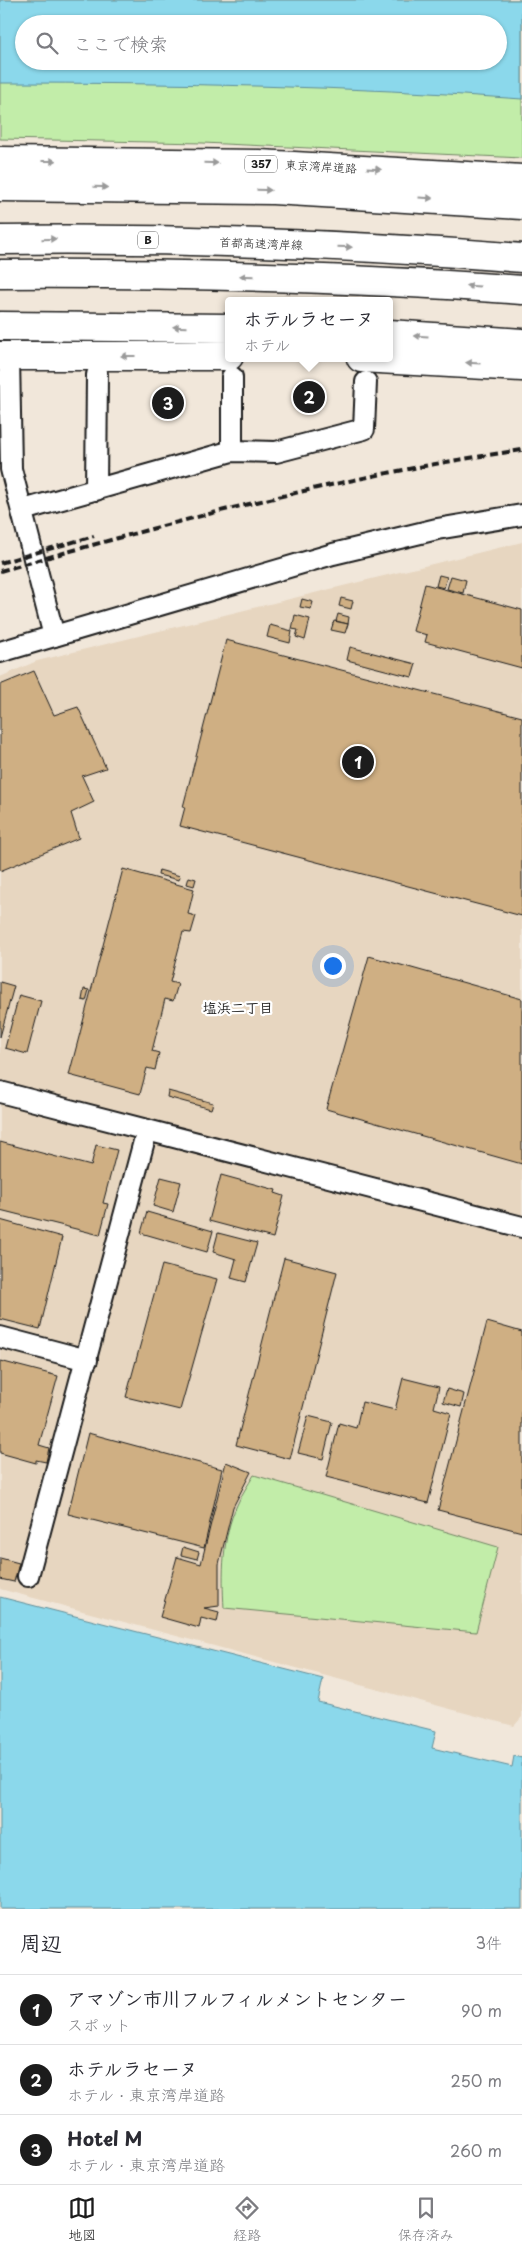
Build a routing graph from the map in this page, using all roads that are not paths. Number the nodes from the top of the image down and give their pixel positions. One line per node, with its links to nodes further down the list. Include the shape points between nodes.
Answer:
1 (0, 161): 2 (highway, 東京湾岸道路 / 357, one-way to 2, via 259,164)
2 (522, 179)
3 (0, 187): 4 (highway, 東京湾岸道路 / 357, one-way to 4, via 273,190)
4 (522, 205)
5 (0, 240): 6 (highway, 首都高速湾岸線 / B, one-way to 6, via 104,239 296,245)
6 (522, 258)
7 (0, 274): 8 (highway, one-way to 7, via 295,278 122,273)
8 (522, 290)
9 (0, 326): 10 (highway, one-way to 9)
10 (225, 328)
11 (393, 334): 12 (highway, one-way to 11)
12 (522, 343)
13 (5, 356): 14 (highway, one-way to 13); 19 (street)
14 (230, 367): 18 (street)
15 (522, 367): 16 (highway, one-way to 16)
16 (364, 370): 18 (street, via 364,429 276,452)
17 (97, 375): 20 (street)
18 (232, 451): 20 (street)
19 (6, 469): 21 (street)
20 (96, 490): 21 (street)
21 (23, 510): 23 (street)
22 (522, 515): 23 (street, via 437,529 333,554)
23 (54, 636): 24 (street)
24 (0, 652)
25 (0, 1092): 26 (street)
26 (147, 1130): 27 (street); 29 (street)
27 (522, 1227)
28 (0, 1337): 29 (street)
29 (87, 1360): 30 (street)
30 (28, 1576)

